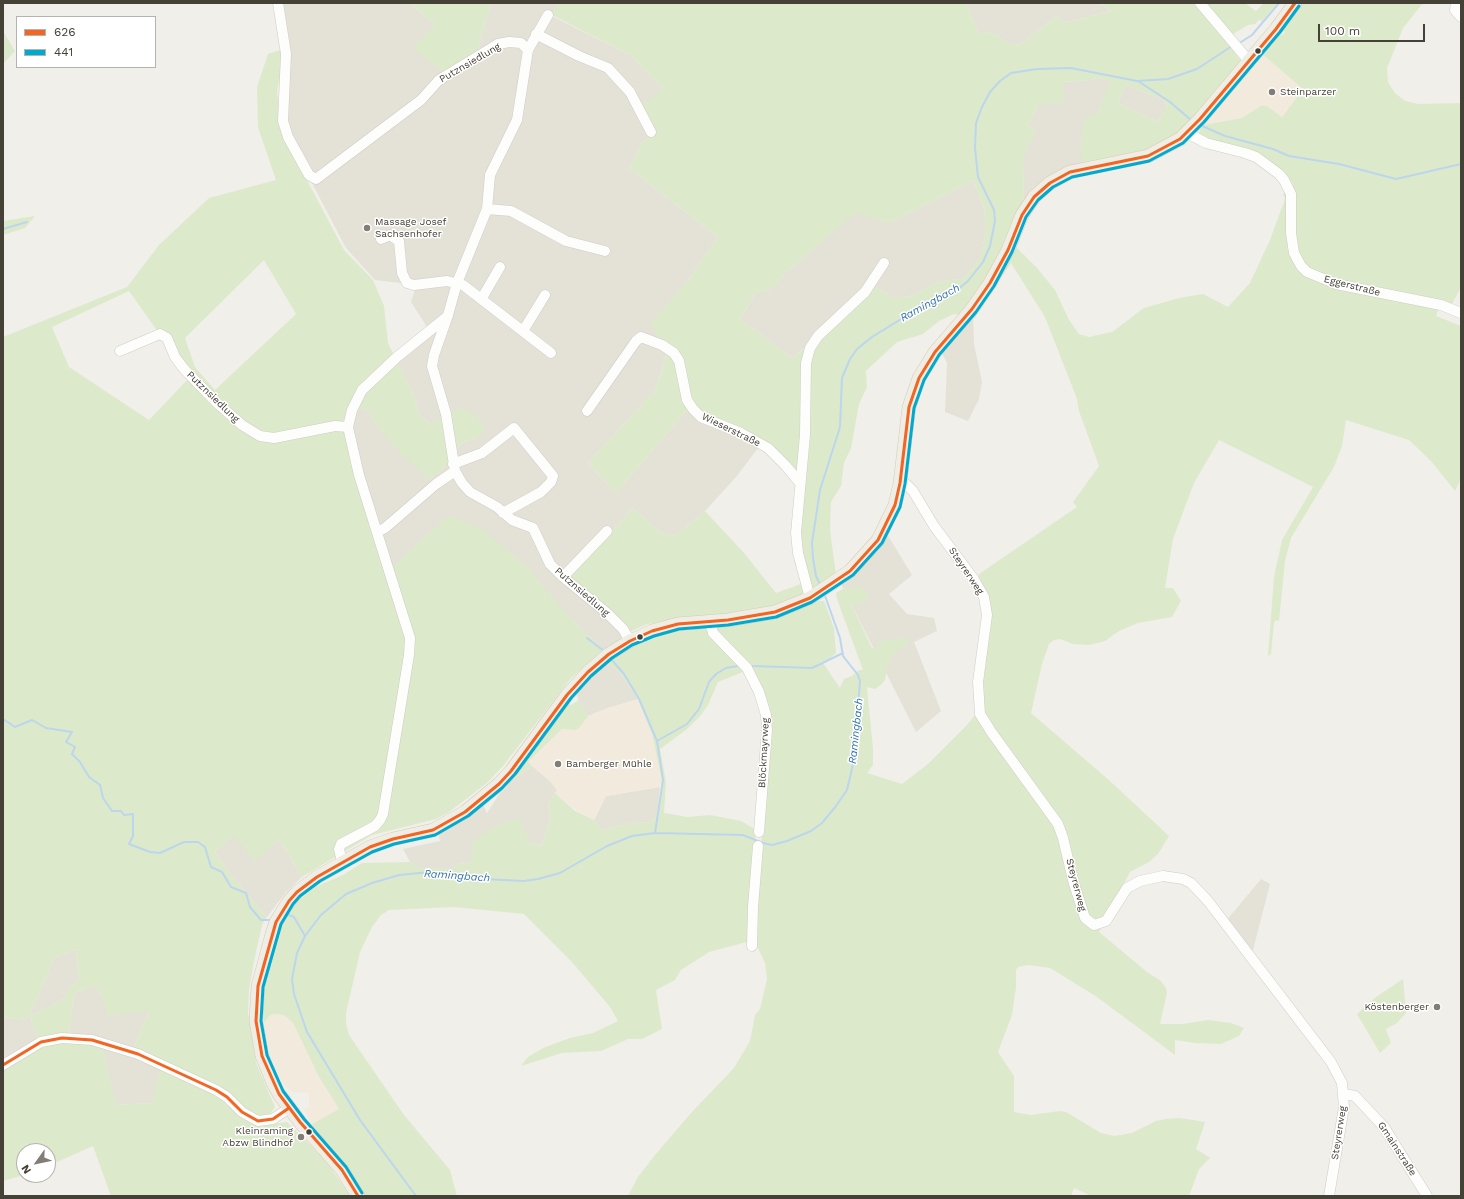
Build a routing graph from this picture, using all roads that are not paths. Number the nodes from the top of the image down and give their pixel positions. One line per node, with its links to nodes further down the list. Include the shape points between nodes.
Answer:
1 (278, 3): 8 (street, Putznsiedlung, via 286,54 283,121 288,137 309,175 316,179 421,100 439,80 498,44 521,43)
2 (1200, 3): 9 (street)
3 (1295, 3): 9 (main road, via 1276,29)
4 (1456, 3): 6 (street, via 1455,10)
5 (548, 15): 7 (street)
6 (1461, 18)
7 (536, 34): 8 (street); 10 (street, via 608,68 630,92)
8 (528, 50): 12 (street, Putznsiedlung, via 516,120 490,175)
9 (1245, 56): 11 (main road)
10 (652, 132)
11 (1188, 132): 20 (street, Eggerstraße, via 1206,143 1256,157 1279,174 1291,194 1294,253 1307,272 1336,284 1441,305); 28 (main road, via 1172,145 1148,156 1070,172 1050,183 1034,197 1022,215 1008,250 990,283 972,309 934,352 919,378 906,421)
12 (487, 209): 14 (street, via 511,211 566,241); 17 (street, Putznsiedlung)
13 (381, 239): 17 (street, via 390,235 400,241 402,272 407,283)
14 (605, 250)
15 (884, 263): 29 (street, via 865,292 818,336 810,348 806,363 805,435)
16 (500, 267): 19 (street)
17 (456, 283): 19 (street, via 468,287); 21 (street, Putznsiedlung)
18 (545, 295): 22 (street)
19 (482, 298): 22 (street)
20 (1461, 312)
21 (448, 315): 26 (street, via 362,390 352,410); 27 (street, Putznsiedlung, via 432,366 446,414)
22 (524, 331): 24 (street)
23 (120, 351): 26 (street, Putznsiedlung, via 144,343 160,334 167,338 175,357 184,369 242,425 260,436 274,438 335,426)
24 (551, 353)
25 (587, 411): 29 (street, Wieserstraße, via 641,337 674,353 679,361 687,400 701,417 741,433 768,448)
26 (348, 427): 32 (street, via 359,475)
27 (454, 467): 30 (street, Putznsiedlung, via 470,492); 30 (street, via 482,453 514,428 553,476 541,492); 32 (street, via 385,528)
28 (900, 483): 34 (main road, via 890,518 878,540 838,581); 42 (street, Steyrerweg, via 906,484 912,490 984,597 987,615 978,682 980,714 1058,824 1085,918 1094,925 1106,921 1126,888 1152,877 1168,876 1191,883 1208,901 1319,1045 1337,1072)
29 (800, 484): 34 (street, via 796,533 798,553)
30 (503, 513): 33 (street, Putznsiedlung, via 512,520 533,528 550,564)
31 (608, 531): 33 (street)
32 (377, 532): 39 (street, via 410,638 409,655 383,814 374,826 341,844 339,849)
33 (563, 578): 36 (street, Putznsiedlung, via 607,613 623,629)
34 (812, 597): 35 (main road, via 775,612)
35 (710, 621): 36 (main road, via 664,628); 37 (street, Blöckmayrweg, via 713,633 747,668 759,692 766,715)
36 (630, 641): 39 (main road, via 607,655 567,694 511,771 476,804 442,826 383,842)
37 (759, 832)
38 (758, 846): 40 (street)
39 (342, 862): 43 (main road, via 305,885 283,910 276,922 258,986 256,1021 260,1045 267,1070)
40 (752, 946)
41 (3, 1065): 43 (street, via 41,1042 62,1038 92,1040 138,1054 216,1090 242,1112 258,1121 273,1119)
42 (1344, 1094): 45 (street, Steyrerweg, via 1343,1116); 46 (street, Gmainstraße, via 1355,1096 1384,1127)
43 (289, 1108): 44 (main road, via 342,1170)
44 (358, 1196)
45 (1329, 1196)
46 (1427, 1196)

